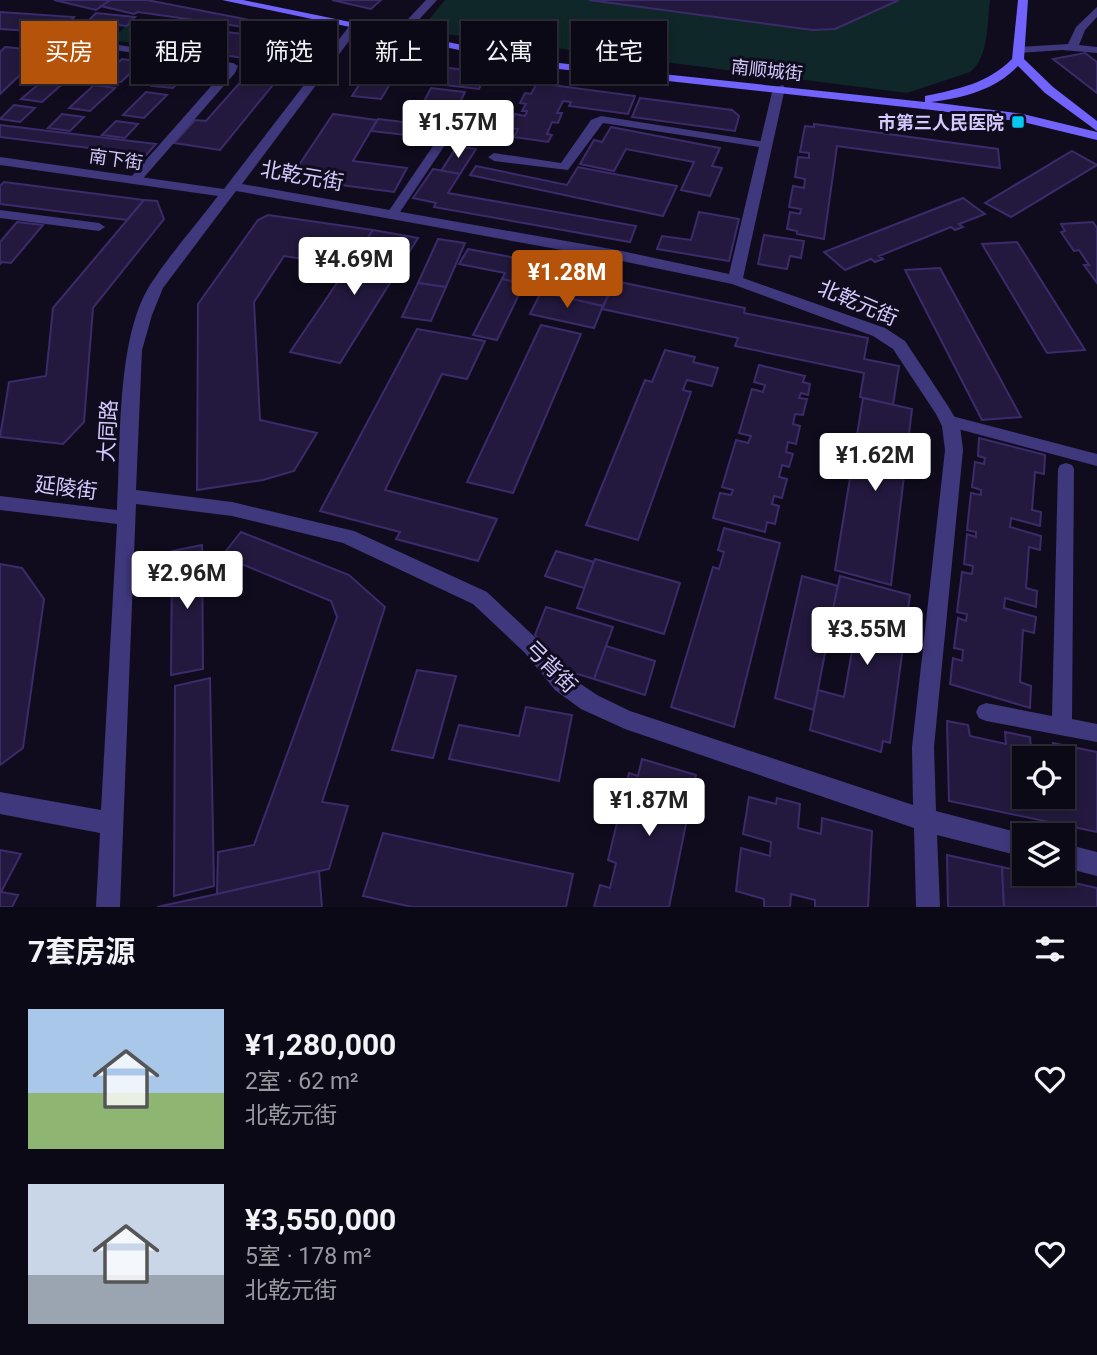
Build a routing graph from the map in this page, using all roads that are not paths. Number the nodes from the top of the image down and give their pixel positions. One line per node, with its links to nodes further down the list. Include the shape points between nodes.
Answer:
1 (227, 0): 6 (street, 南顺城街)
2 (432, 0): 5 (street)
3 (1023, 0): 12 (street)
4 (1097, 10): 9 (street)
5 (412, 21)
6 (351, 26)
7 (351, 31): 22 (street, 大同路)
8 (447, 46): 13 (street, 南顺城街, via 540,64)
9 (1072, 47): 11 (street); 12 (street)
10 (117, 48): 21 (lane, via 233,66)
11 (1097, 50)
12 (1018, 55): 14 (street, via 997,79 974,90); 15 (street, via 1049,90)
13 (779, 88): 14 (street, 南顺城街); 18 (street)
14 (905, 103): 16 (street, 南顺城街, via 1023,118)
15 (1097, 127)
16 (1097, 136)
17 (439, 145): 24 (lane)
18 (766, 145): 19 (lane, via 601,119 564,167); 26 (street)
19 (494, 157)
20 (0, 161): 21 (street, 南下街)
21 (135, 180): 22 (street, 南下街)
22 (230, 190): 24 (street, 北乾元街); 30 (street, 大同路, via 156,287 144,315 134,350)
23 (0, 214): 25 (lane)
24 (392, 215): 26 (street, 北乾元街)
25 (99, 227)
26 (735, 280): 27 (street, 北乾元街, via 889,338 899,345)
27 (948, 421): 28 (lane); 37 (street, 北乾元街, via 954,450 923,747)
28 (1097, 460)
29 (1066, 469): 34 (lane)
30 (128, 496): 32 (street, 大同路); 37 (street, 弓背街, via 232,509 347,536 480,598 562,683 589,702 625,719)
31 (0, 503): 32 (street, 延陵街)
32 (126, 517): 38 (street, 大同路)
33 (986, 712): 34 (lane)
34 (1062, 726): 35 (lane)
35 (1097, 733)
36 (0, 803): 38 (street)
37 (925, 820): 39 (street, 弓背街); 43 (street, 北乾元街)
38 (112, 824): 42 (street, 大同路)
39 (1012, 842)
40 (1075, 858): 41 (street)
41 (1097, 864)
42 (108, 907)
43 (928, 907)

